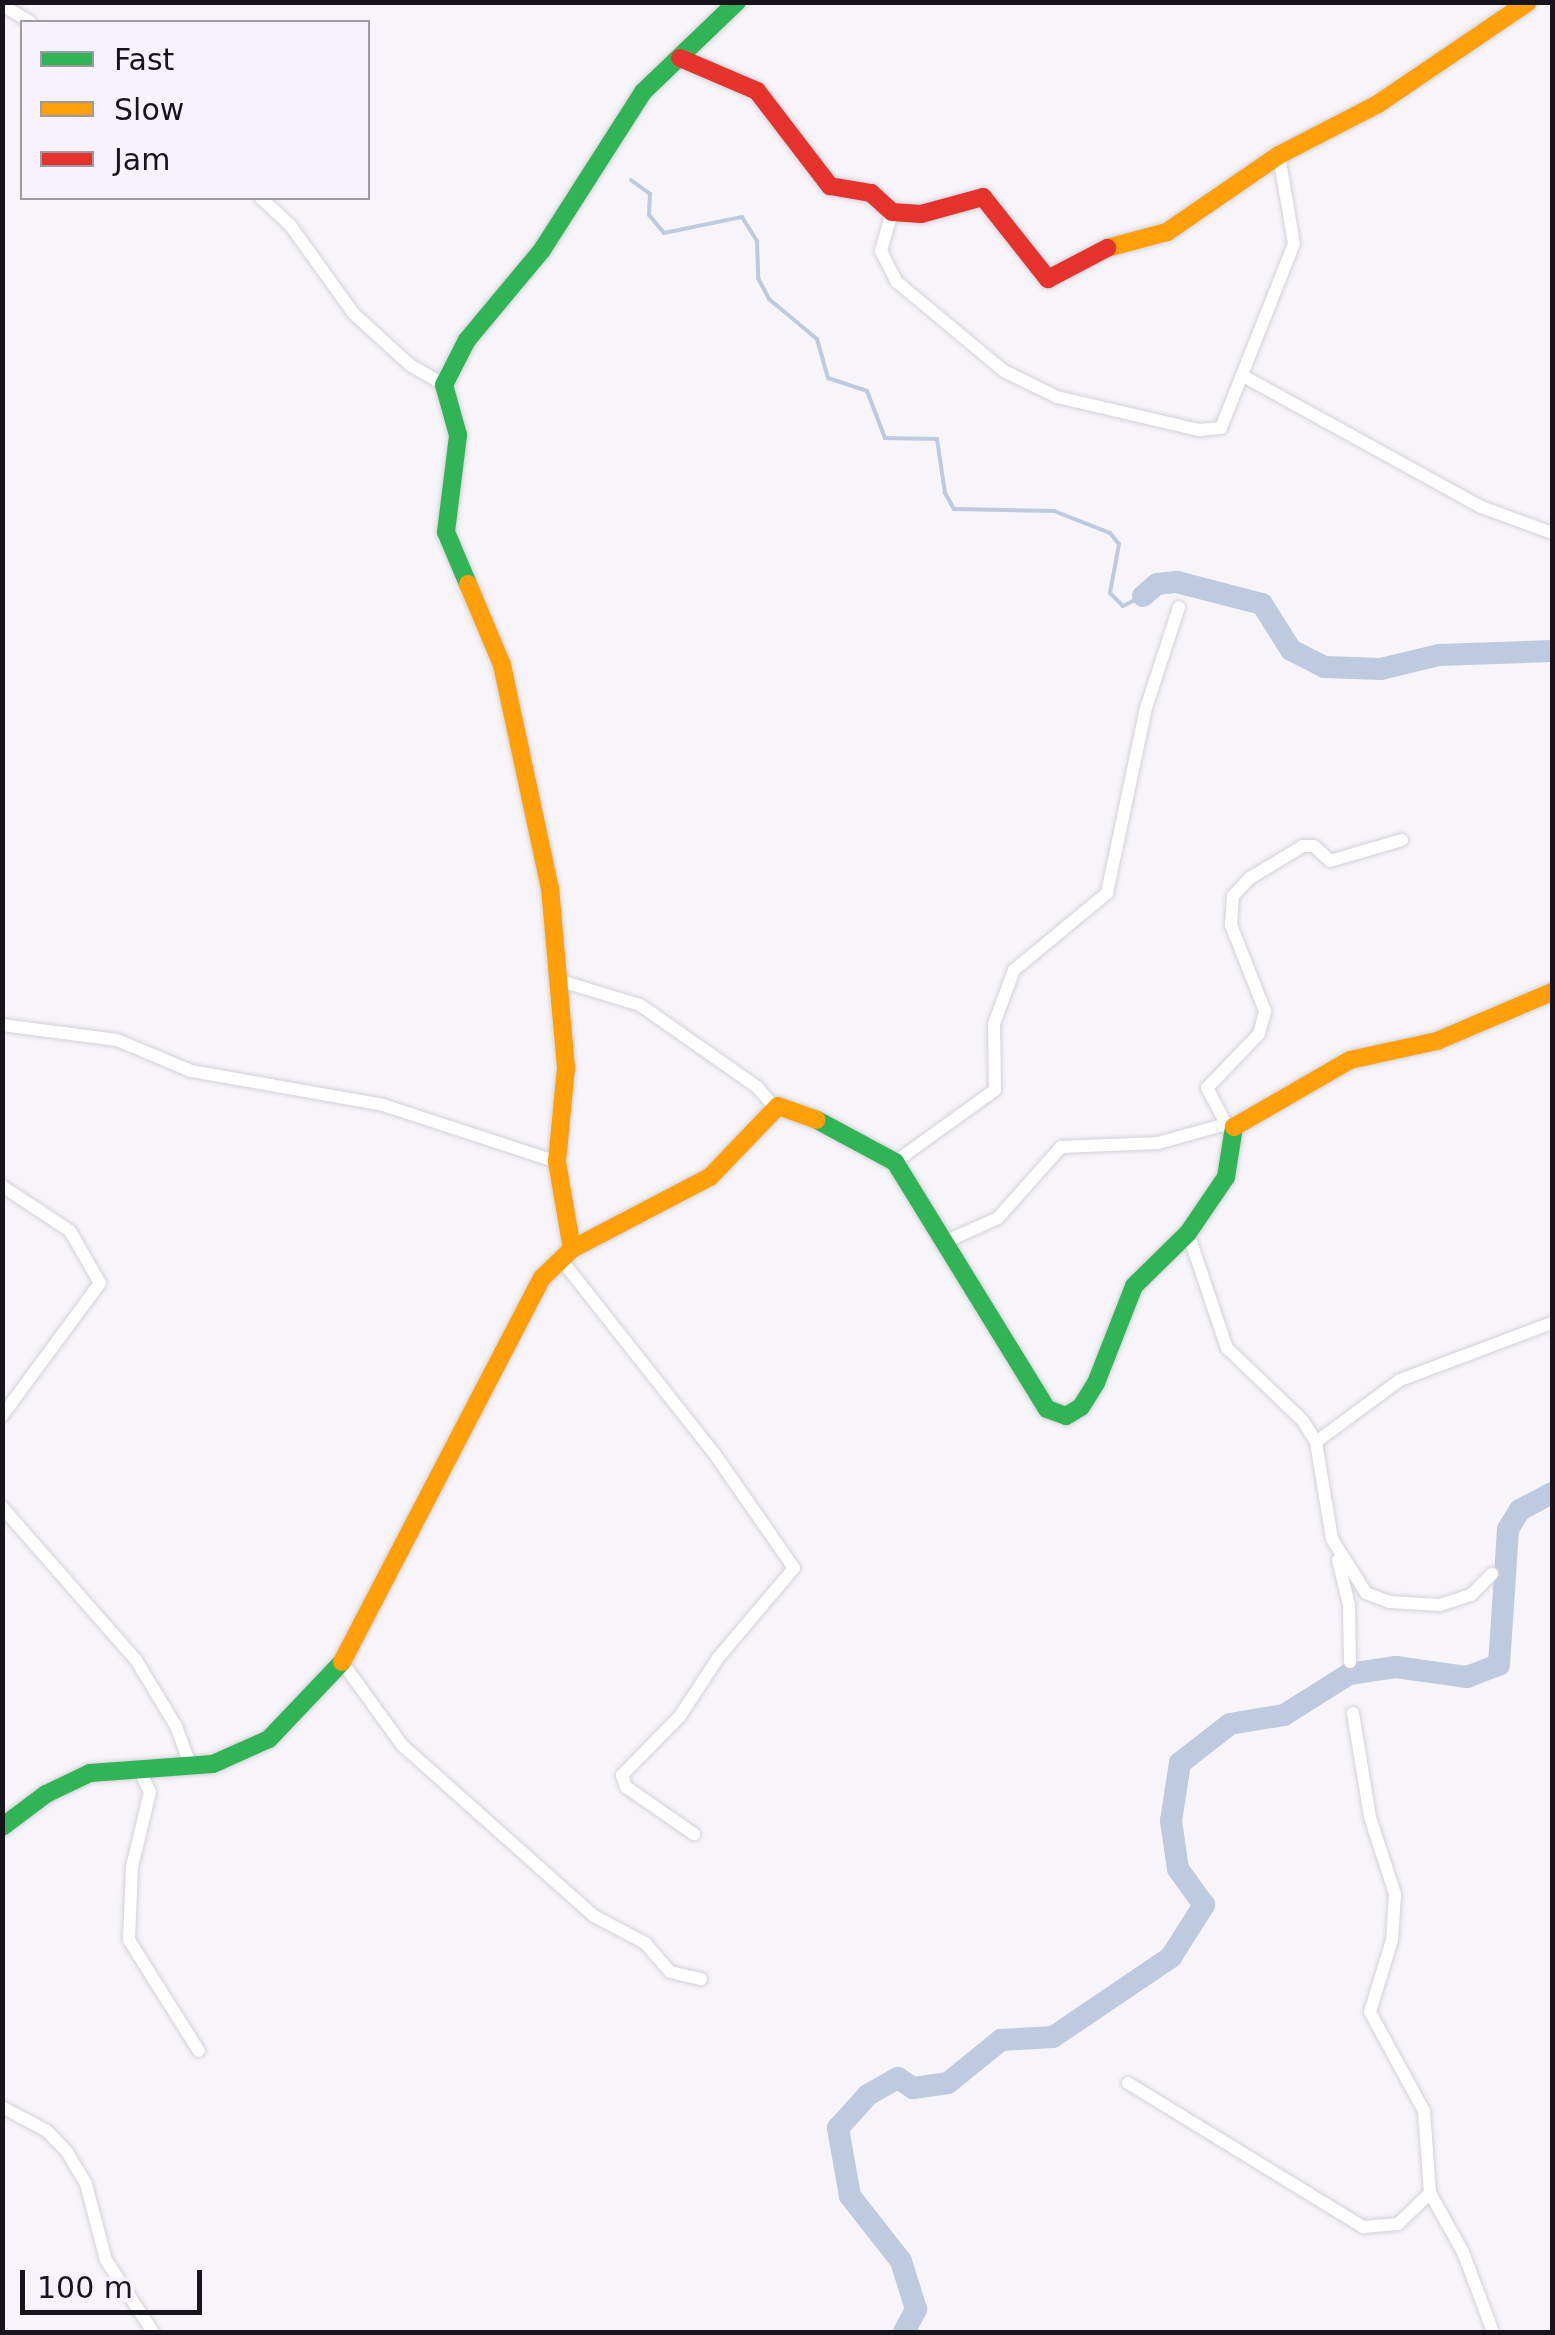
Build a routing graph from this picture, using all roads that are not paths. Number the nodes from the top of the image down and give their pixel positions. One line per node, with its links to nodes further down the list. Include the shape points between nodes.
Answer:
1 (737, 2): 5 (street)
2 (1528, 2): 6 (street, via 1378,104)
3 (2, 5): 4 (street)
4 (27, 20)
5 (680, 58): 8 (street, via 757,91 824,182 871,194); 10 (street, via 620,123 542,250 467,340)
6 (1280, 155): 8 (street, via 1167,232 1107,248 1048,279 983,197 938,212); 9 (street, via 1294,244)
7 (264, 200): 10 (street, via 368,328)
8 (892, 212): 9 (street, via 882,251 897,282 966,344 1026,385 1199,430 1226,424)
9 (1243, 376): 11 (street, via 1482,507)
10 (444, 385): 14 (street, via 458,434 446,532 510,695 545,856)
11 (1552, 532)
12 (1178, 607): 20 (street, via 1146,708 1107,893 1014,970 994,1024 996,1090)
13 (1402, 840): 18 (street, via 1330,861 1304,846 1233,896 1232,925 1265,1011 1259,1034 1207,1088)
14 (561, 981): 17 (street, via 640,1004 756,1087); 19 (street, via 566,1084)
15 (1552, 992): 18 (street, via 1436,1041 1350,1060)
16 (2, 1025): 19 (street, via 117,1040 192,1071 382,1105)
17 (775, 1108): 20 (street, via 783,1105 848,1132); 24 (street, via 682,1197)
18 (1228, 1127): 22 (street, via 1226,1177); 23 (street, via 1144,1145 1062,1147 998,1218)
19 (556, 1162): 24 (street)
20 (895, 1162): 23 (street)
21 (2, 1186): 26 (street, via 70,1232 100,1282)
22 (1188, 1233): 23 (street, via 1134,1286 1096,1384 1066,1416 1047,1409); 27 (street, via 1227,1348)
23 (947, 1241)
24 (566, 1253): 31 (street, via 524,1306); 37 (street, via 794,1568 718,1658 680,1716 622,1776 626,1787)
25 (1552, 1323): 27 (street, via 1400,1380)
26 (2, 1416)
27 (1316, 1442): 29 (street)
28 (2, 1507): 34 (street, via 136,1660 176,1726)
29 (1332, 1538): 30 (street, via 1366,1593 1389,1602 1456,1602); 32 (street, via 1349,1605)
30 (1492, 1574)
31 (342, 1662): 34 (street, via 269,1739); 38 (street, via 402,1745 594,1916 645,1944 670,1972)
32 (1350, 1662)
33 (1353, 1713): 42 (street, via 1370,1816 1394,1894 1392,1940 1370,2012 1424,2111)
34 (191, 1767): 35 (street)
35 (140, 1771): 36 (street, via 90,1773 46,1794); 39 (street, via 150,1792 132,1867 129,1940)
36 (2, 1827)
37 (694, 1834)
38 (701, 1979)
39 (199, 2051)
40 (1128, 2083): 42 (street, via 1363,2227 1398,2224)
41 (2, 2107): 43 (street, via 46,2130 67,2152 86,2184 106,2260)
42 (1430, 2194): 44 (street, via 1463,2252)
43 (153, 2332)
44 (1493, 2332)

